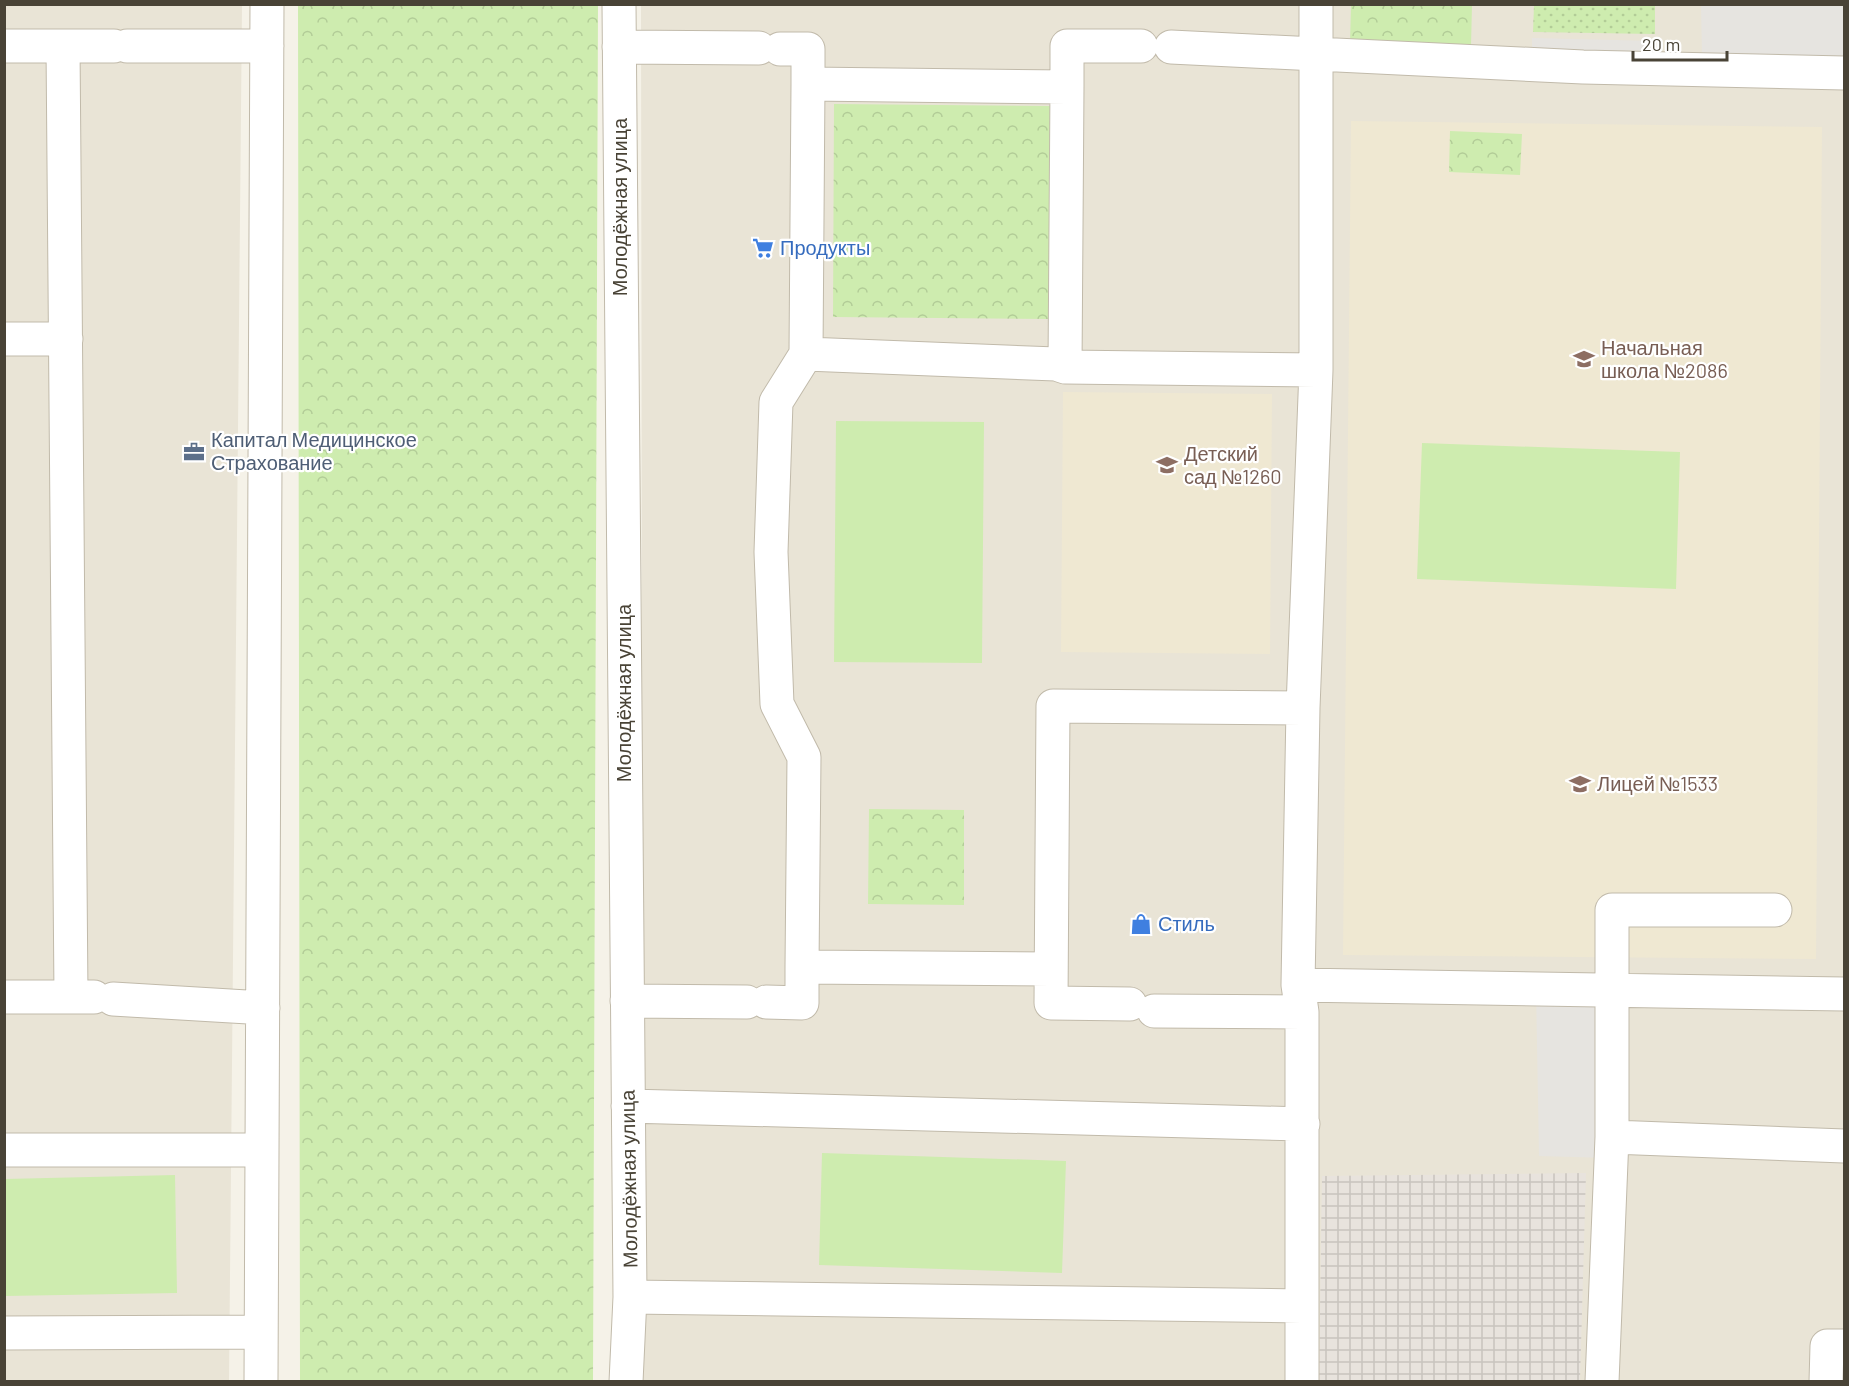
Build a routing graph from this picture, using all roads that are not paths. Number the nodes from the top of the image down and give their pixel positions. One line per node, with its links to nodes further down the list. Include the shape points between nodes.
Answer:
1 (267, 4): 6 (street)
2 (619, 4): 7 (street, Молодёжная улица)
3 (1316, 4): 8 (street)
4 (4, 46): 5 (street)
5 (63, 46): 6 (street); 13 (street)
6 (267, 46): 27 (street)
7 (619, 47): 10 (street, via 808,49); 26 (street, Молодёжная улица)
8 (1316, 54): 9 (street, via 1582,67); 11 (street, via 1067,46); 16 (street)
9 (1845, 73)
10 (808, 84): 11 (street); 14 (street)
11 (1067, 87): 15 (street)
12 (4, 339): 13 (street)
13 (66, 339): 24 (street)
14 (806, 354): 15 (street); 19 (street, via 776,402 771,552 777,704 804,757)
15 (1065, 367): 16 (street)
16 (1316, 370): 17 (street)
17 (1303, 708): 20 (street, via 1053,706); 25 (street)
18 (1775, 910): 21 (street, via 1612,910)
19 (802, 967): 20 (street); 26 (street, via 801,1002)
20 (1051, 969): 25 (street, via 1051,1003 1142,1007)
21 (1613, 989): 22 (street); 25 (street); 30 (street)
22 (1845, 994)
23 (4, 997): 24 (street)
24 (94, 997): 27 (street)
25 (1300, 998): 29 (street)
26 (627, 1001): 28 (street, Молодёжная улица)
27 (263, 1008): 33 (street)
28 (628, 1106): 29 (street); 34 (street, Молодёжная улица)
29 (1303, 1124): 35 (street)
30 (1612, 1137): 31 (street); 42 (street)
31 (1845, 1146)
32 (4, 1150): 33 (street)
33 (262, 1150): 36 (street)
34 (630, 1297): 35 (street); 40 (street, Молодёжная улица)
35 (1301, 1306): 41 (street)
36 (261, 1332): 37 (street); 39 (street)
37 (4, 1333)
38 (1845, 1346): 43 (street, via 1827,1346)
39 (261, 1382)
40 (626, 1382)
41 (1302, 1382)
42 (1602, 1382)
43 (1827, 1382)

